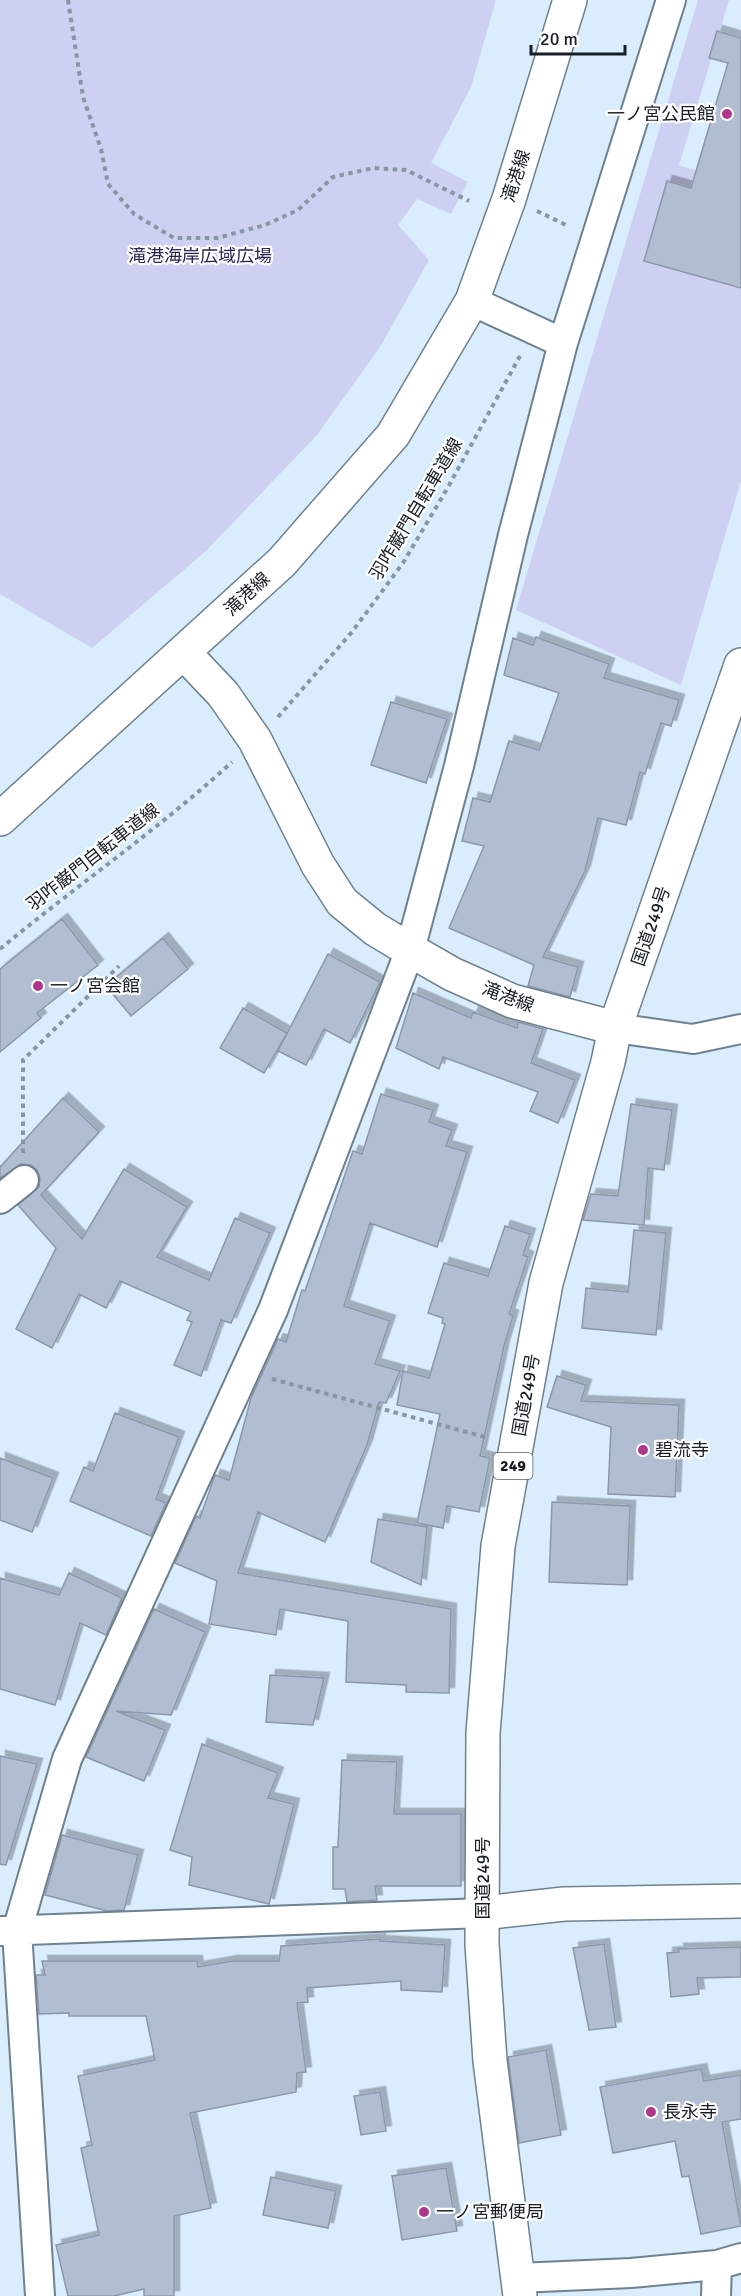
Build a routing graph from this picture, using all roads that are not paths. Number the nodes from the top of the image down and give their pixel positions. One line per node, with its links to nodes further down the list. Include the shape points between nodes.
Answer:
1 (570, 0): 3 (main road, 滝港線, via 509,199)
2 (671, 0): 4 (street)
3 (472, 301): 4 (street); 5 (main road, 滝港線, via 393,435 282,562)
4 (563, 343): 8 (street)
5 (184, 653): 7 (main road); 8 (main road, 滝港線, via 223,694 255,740 318,865 342,902 375,929)
6 (741, 665): 9 (main road, 国道249号 / 249)
7 (0, 819)
8 (410, 950): 9 (main road, 滝港線, via 512,1001); 15 (street, via 301,1239 245,1372 67,1759)
9 (615, 1029): 10 (street, via 693,1039); 14 (main road, 国道249号 / 249, via 546,1282 498,1546 483,1733)
10 (741, 1029)
11 (24, 1180): 12 (street)
12 (0, 1199)
13 (741, 1900): 14 (main road, via 564,1904)
14 (483, 1913): 15 (street); 17 (main road, 国道249号 / 249, via 490,2061)
15 (8, 1931): 18 (street)
16 (729, 2262): 17 (street); 19 (street)
17 (519, 2287)
18 (40, 2296)
19 (716, 2296)

